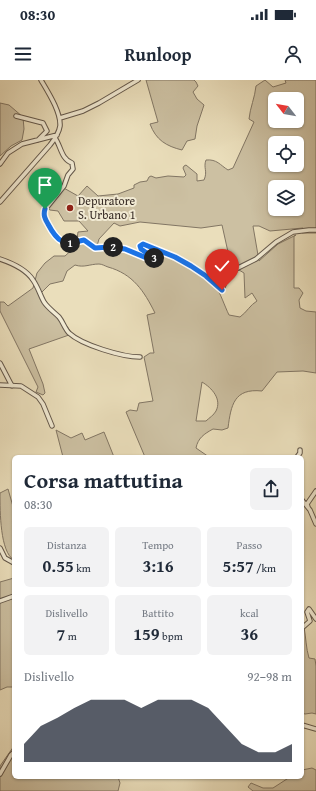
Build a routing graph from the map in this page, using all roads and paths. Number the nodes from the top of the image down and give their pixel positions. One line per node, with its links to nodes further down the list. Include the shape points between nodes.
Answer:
1 (41, 80): 4 (street)
2 (138, 80): 4 (street, via 84,111)
3 (16, 116): 6 (street, via 43,123 47,131)
4 (60, 118): 5 (street)
5 (56, 136): 6 (street); 8 (street); 9 (street, via 62,154 73,166 64,186 44,211 45,219 60,240 73,243 84,240 97,248 125,249 154,261 154,258 141,249 140,246 143,244 191,266 222,290 228,273 256,259 276,242 293,232)
6 (38, 141): 7 (street, via 25,143 11,150)
7 (0, 164)
8 (0, 202)
9 (316, 230)
10 (0, 259): 11 (street, via 30,276 44,302 74,337 110,352)
11 (140, 357)
12 (0, 363): 14 (street)
13 (0, 386): 14 (street)
14 (12, 386): 15 (street, via 22,386 39,398)
15 (52, 426)
16 (300, 450): 17 (street)
17 (298, 455)
18 (316, 491): 20 (street, via 307,504)
19 (304, 503): 20 (street)
20 (308, 508): 21 (street)
21 (316, 524)
22 (0, 548): 23 (street, via 5,558)
23 (12, 562)
24 (12, 597): 25 (street)
25 (0, 601)
26 (316, 619): 27 (street, via 309,609 307,612 310,621)
27 (304, 626)
28 (304, 726): 29 (street)
29 (316, 729)
30 (12, 754): 31 (street)
31 (0, 774)

